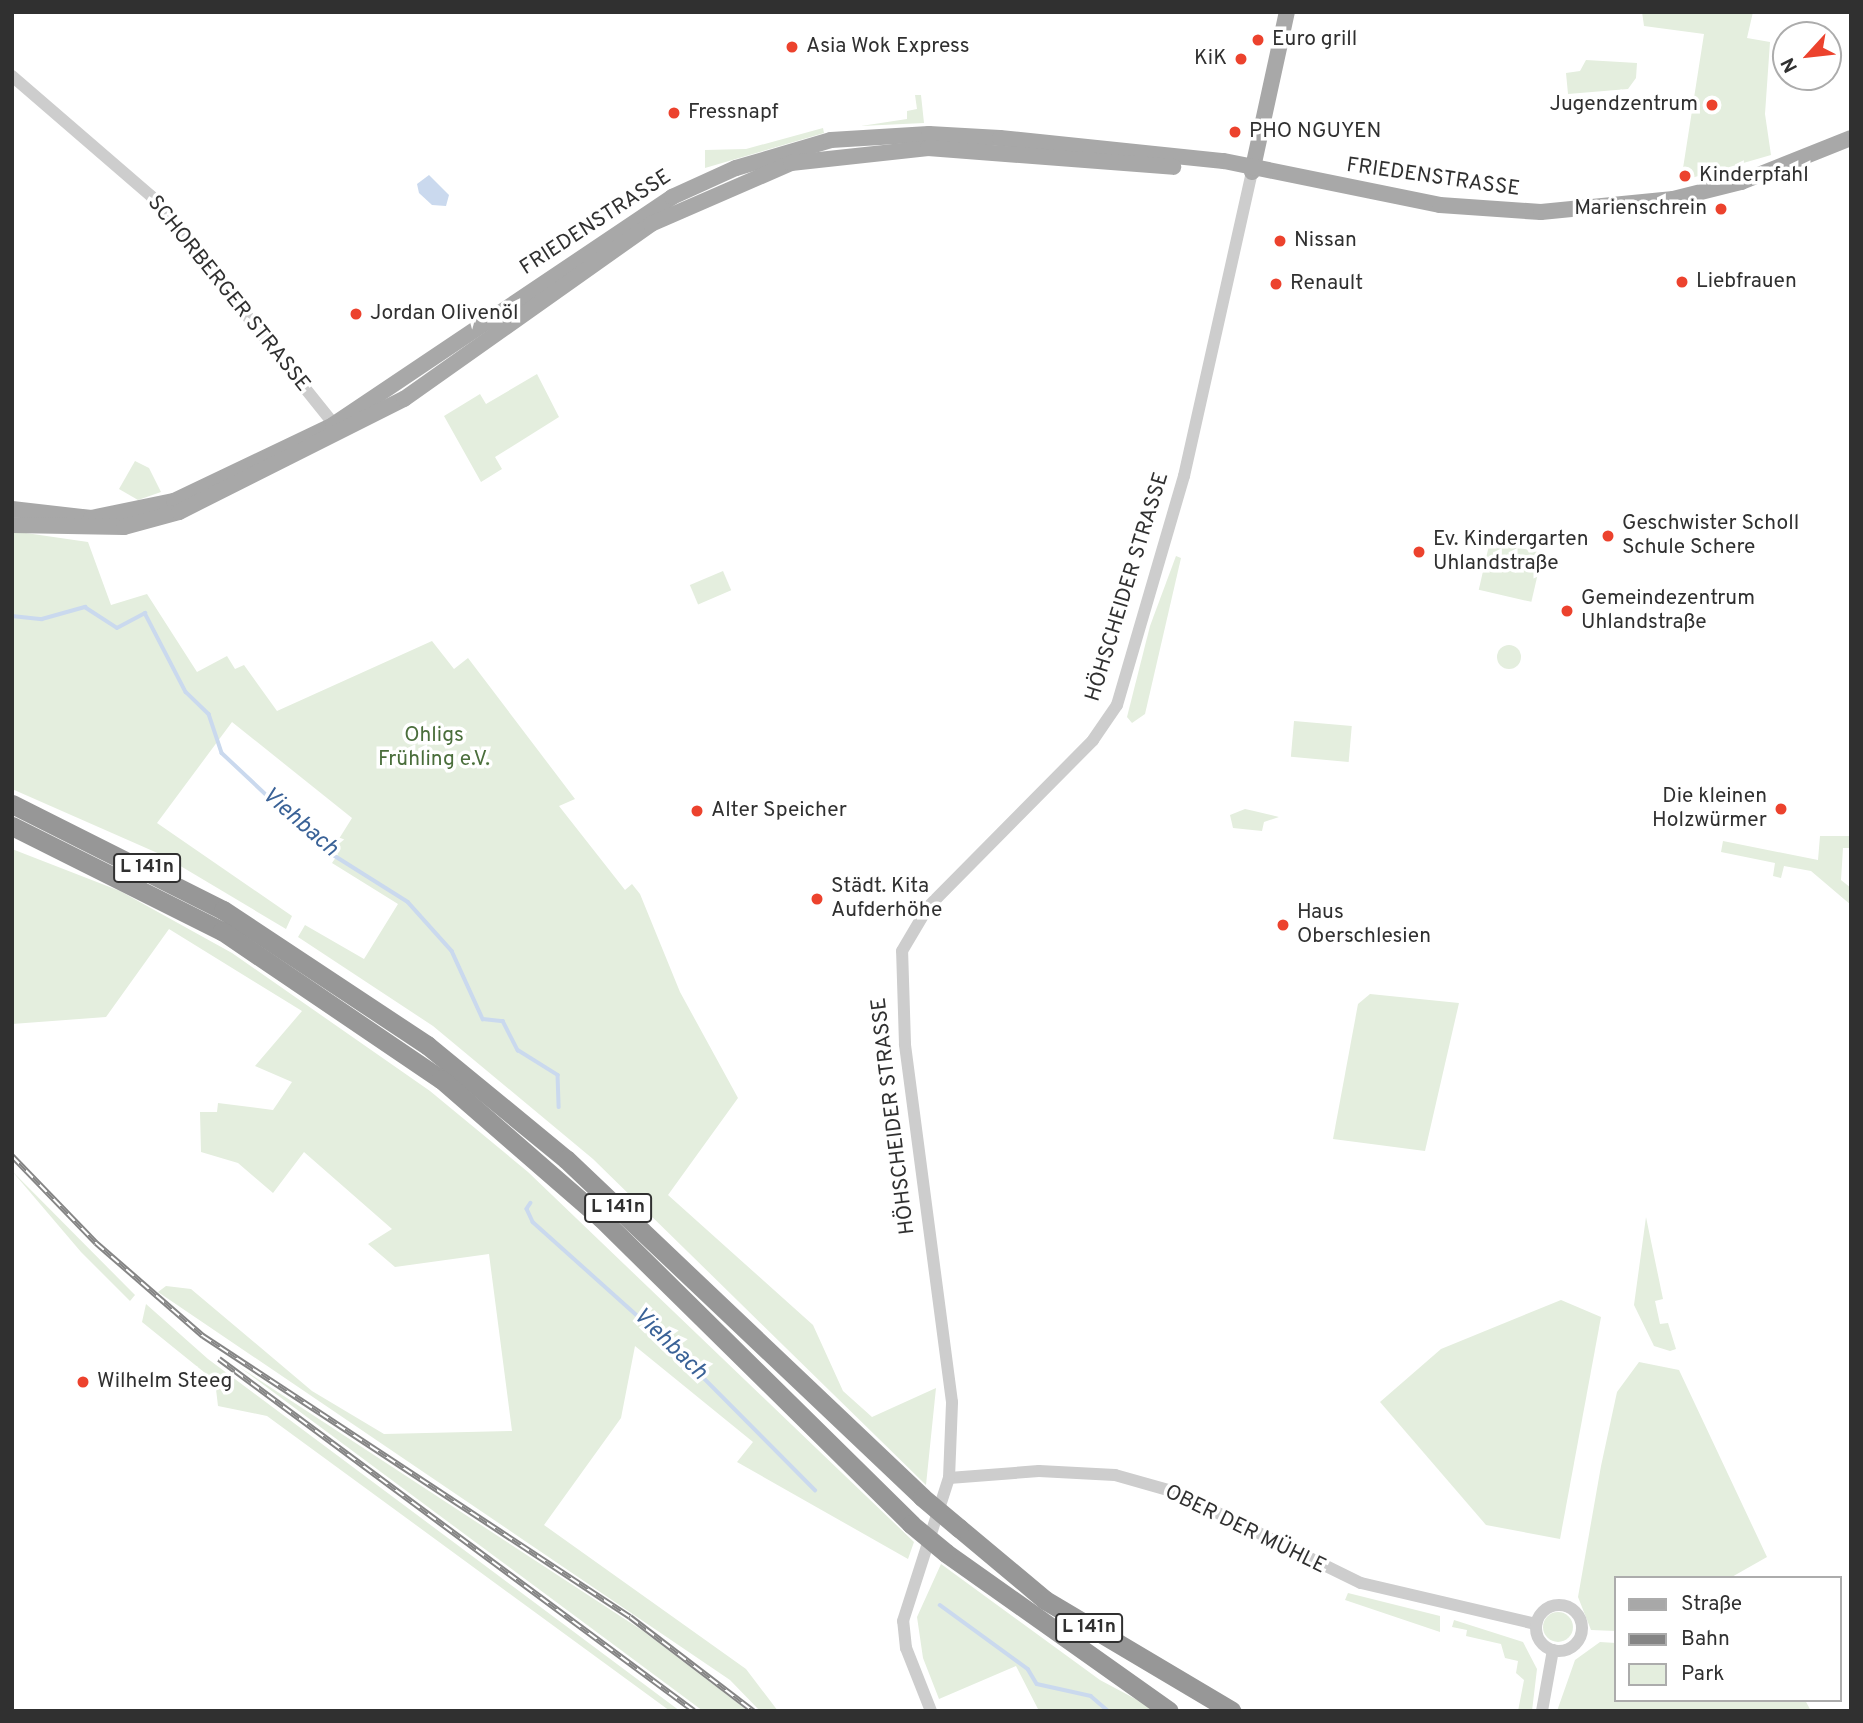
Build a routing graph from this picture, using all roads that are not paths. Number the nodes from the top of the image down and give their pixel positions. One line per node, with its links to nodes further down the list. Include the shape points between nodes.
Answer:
1 (1287, 12): 4 (main road, HÖHSCHEIDER STRASSE)
2 (12, 76): 5 (street, SCHORBERGER STRASSE, via 151,196)
3 (1851, 138): 4 (main road, FRIEDENSTRASSE, via 1687,196 1571,211 1440,205)
4 (1252, 172): 5 (main road, FRIEDENSTRASSE, via 1224,162 929,134 791,150 699,183 645,213); 10 (street, HÖHSCHEIDER STRASSE, via 1184,476 1112,715 928,907 902,951 901,1010 952,1402)
5 (338, 429): 6 (main road, FRIEDENSTRASSE, via 143,512 91,519); 7 (main road, FRIEDENSTRASSE, via 146,523 83,530)
6 (12, 509)
7 (12, 526)
8 (12, 804): 15 (highway, L 141n, bridge, via 172,881 283,945 427,1045 566,1159 922,1497 1045,1600)
9 (12, 826): 14 (highway, L 141n, bridge, via 133,882 270,961 409,1054 526,1149 911,1524)
10 (949, 1478): 11 (street, OBER DER MÜHLE, via 1039,1471 1115,1475 1175,1492 1361,1583); 13 (street, HÖHSCHEIDER STRASSE, via 903,1621 906,1648)
11 (1536, 1624): 12 (street, via 1540,1640); 12 (street, via 1541,1612 1557,1605 1576,1613 1579,1639)
12 (1553, 1650): 16 (street)
13 (931, 1711)
14 (1169, 1711)
15 (1232, 1711)
16 (1542, 1711)

